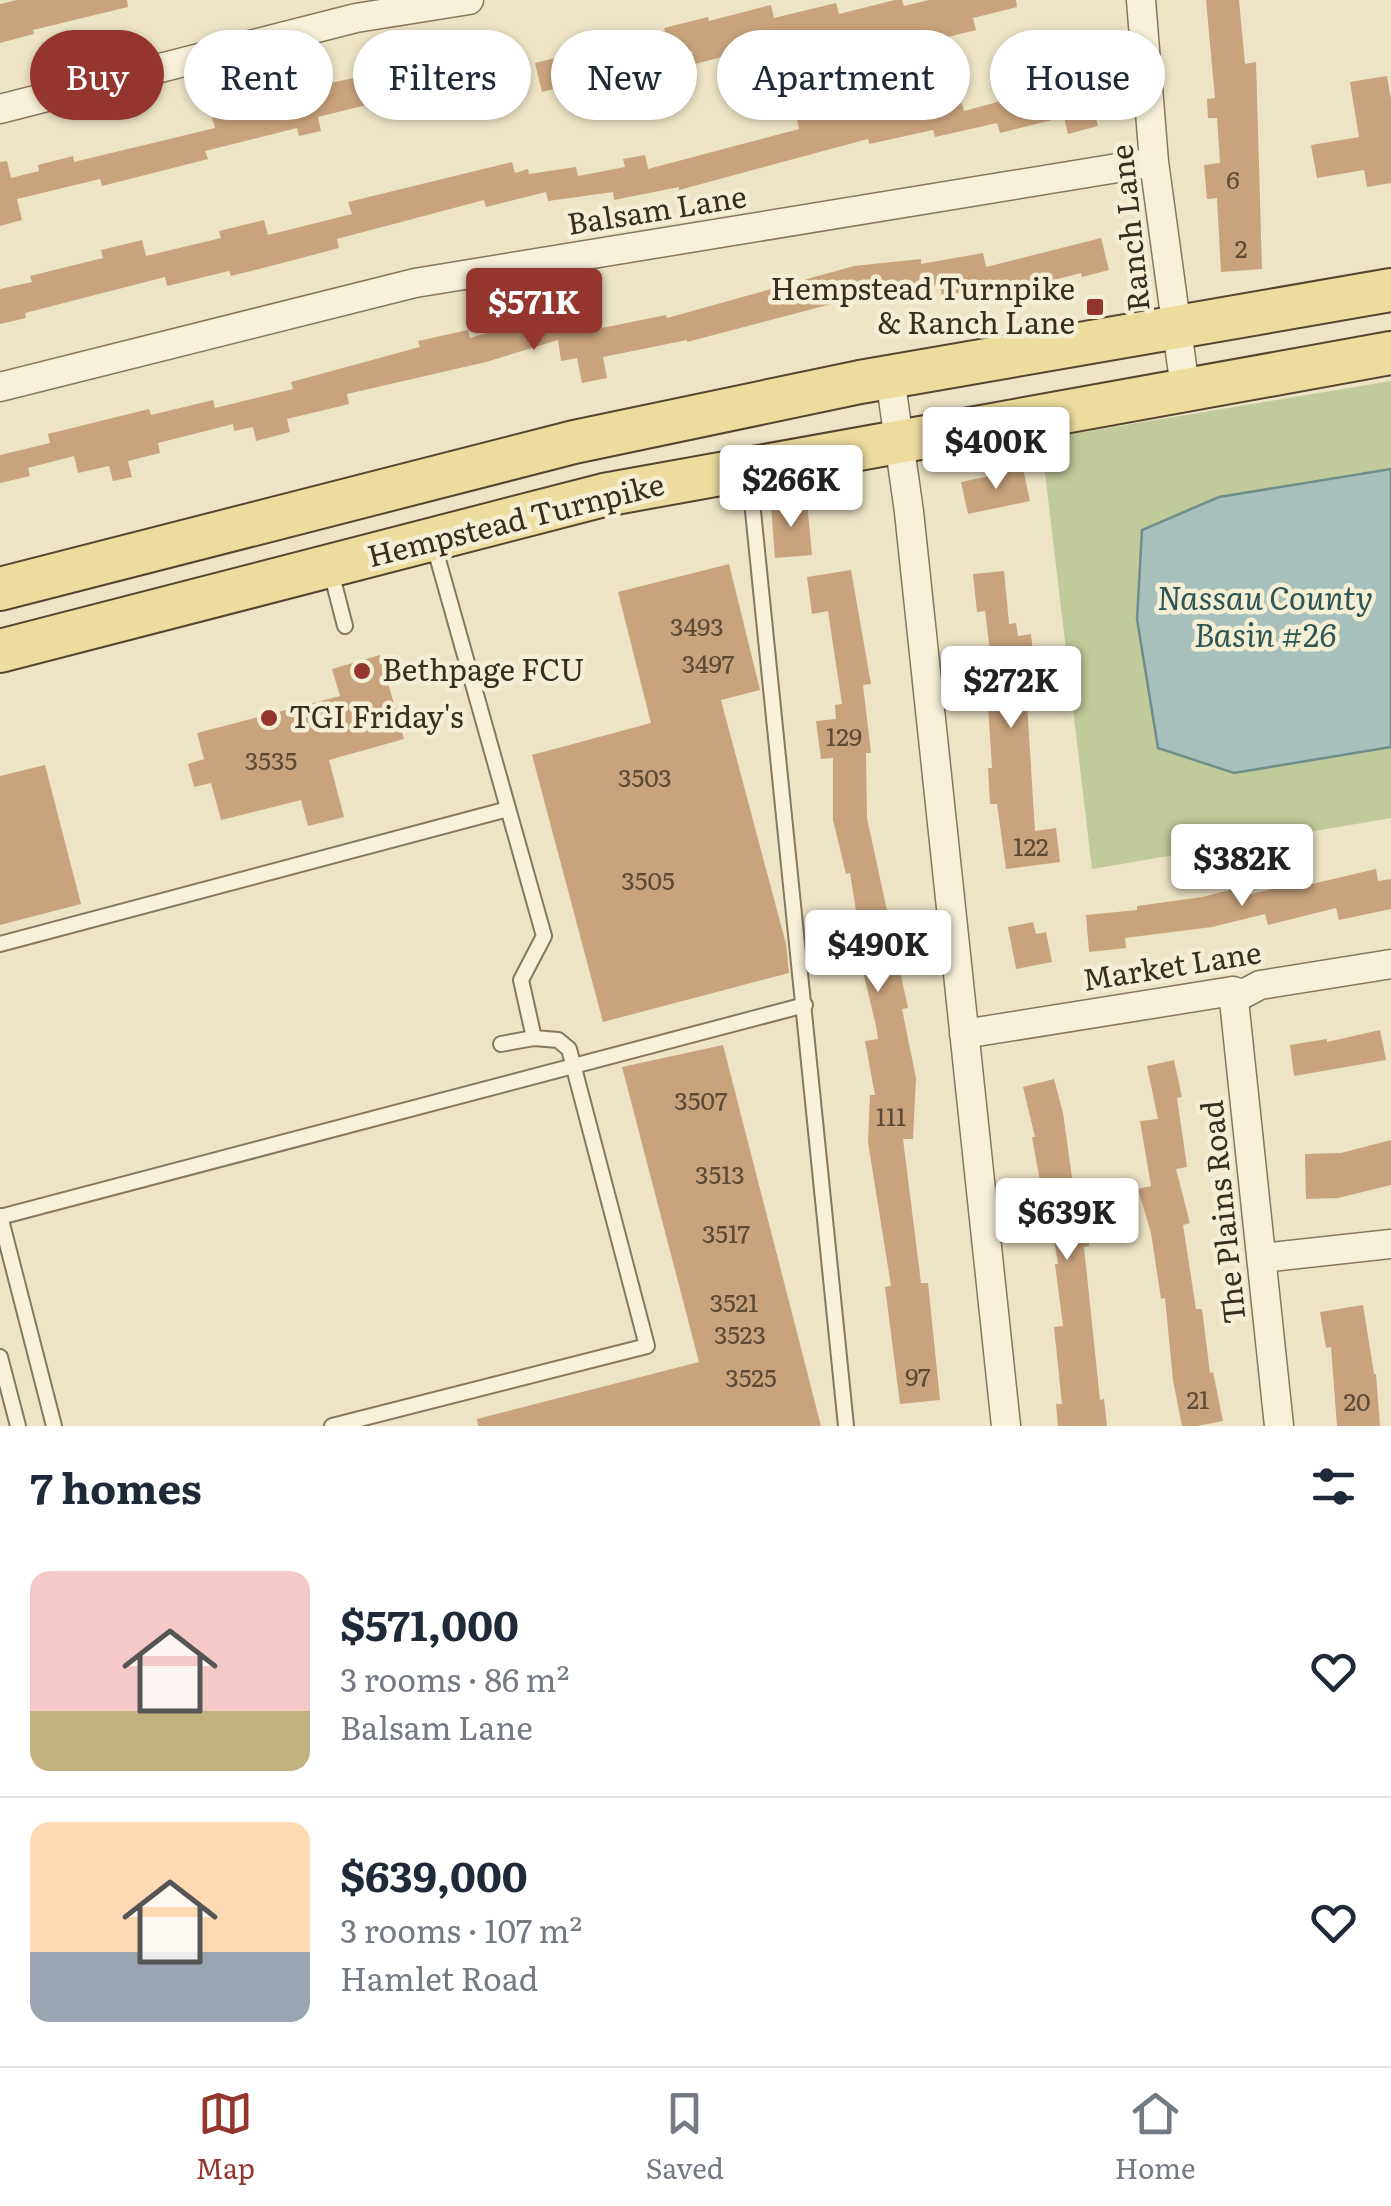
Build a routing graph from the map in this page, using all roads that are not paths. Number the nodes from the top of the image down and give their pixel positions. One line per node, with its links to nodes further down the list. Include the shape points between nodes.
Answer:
1 (469, 0): 3 (street, via 356,18)
2 (1141, 0): 4 (street, Ranch Lane)
3 (0, 110)
4 (1154, 162): 6 (street, Ranch Lane); 9 (street, Balsam Lane, via 416,283)
5 (1391, 290): 6 (main road, Hempstead Turnpike)
6 (1175, 328): 8 (main road, Hempstead Turnpike); 10 (street, Ranch Lane)
7 (1391, 352): 10 (main road, Hempstead Turnpike)
8 (890, 377): 11 (street); 15 (main road, Hempstead Turnpike, via 574,442)
9 (0, 387)
10 (1184, 388): 11 (main road, Hempstead Turnpike)
11 (899, 440): 12 (main road, Hempstead Turnpike); 23 (street)
12 (748, 466): 13 (main road, Hempstead Turnpike, via 604,495); 22 (lane)
13 (432, 541): 14 (main road, Hempstead Turnpike); 18 (lane)
14 (330, 568): 16 (lane); 17 (main road, Hempstead Turnpike)
15 (0, 589)
16 (345, 626)
17 (0, 651)
18 (508, 809): 19 (lane); 24 (lane, via 544,936 521,980)
19 (0, 944)
20 (1391, 964): 21 (street, Market Lane, via 1260,985 1243,994)
21 (1233, 990): 23 (street, Market Lane); 29 (street, The Plains Road)
22 (804, 1005): 26 (lane); 34 (lane)
23 (964, 1034): 35 (street)
24 (534, 1038): 25 (lane); 26 (lane, via 565,1044)
25 (501, 1044)
26 (575, 1066): 27 (lane); 33 (lane, via 647,1346)
27 (0, 1217): 32 (lane)
28 (1391, 1244): 29 (street)
29 (1262, 1258): 36 (street, The Plains Road)
30 (0, 1357): 31 (lane)
31 (18, 1426)
32 (54, 1426)
33 (332, 1426)
34 (846, 1426)
35 (1006, 1426)
36 (1279, 1426)

